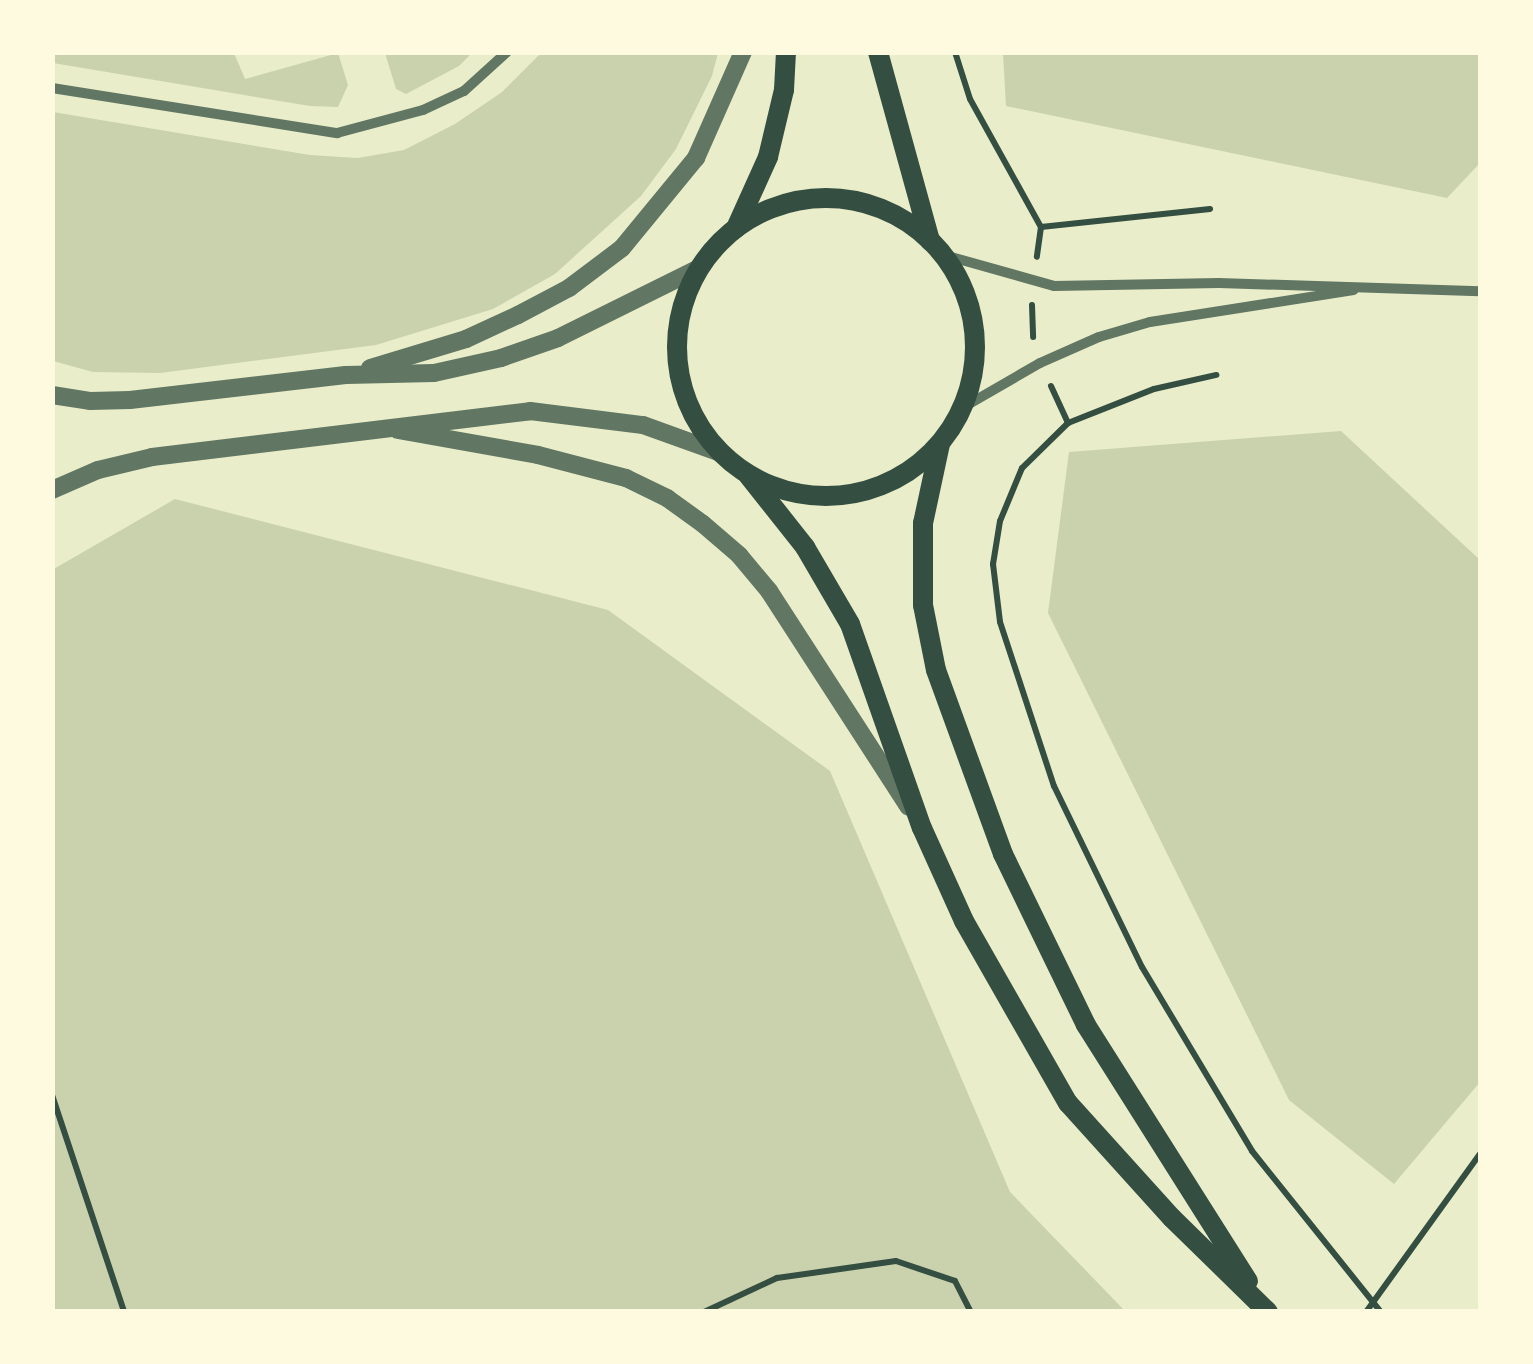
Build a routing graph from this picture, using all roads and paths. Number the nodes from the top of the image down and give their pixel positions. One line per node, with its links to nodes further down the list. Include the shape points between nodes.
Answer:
1 (507, 52): 6 (street, via 464,91 424,110 336,132)
2 (743, 52): 16 (street, via 696,158 622,248 569,288 466,339)
3 (786, 52): 8 (main road, via 768,157)
4 (878, 52): 10 (main road)
5 (955, 52): 9 (path, via 970,100)
6 (52, 88)
7 (1210, 209): 9 (path)
8 (736, 228): 10 (main road, via 792,202 844,199 886,211); 11 (main road)
9 (1041, 228): 12 (path)
10 (937, 249): 12 (street); 19 (main road, via 956,274 973,321 974,366)
11 (699, 268): 16 (street, via 558,338 501,358 434,372); 23 (main road, via 680,318 677,359 694,417)
12 (1034, 284): 13 (street); 15 (path, via 1031,314)
13 (1380, 286): 14 (street); 15 (street, via 1150,322)
14 (1480, 291)
15 (1040, 363): 19 (street); 20 (path)
16 (346, 375): 18 (street, via 130,400)
17 (1216, 375): 20 (path, via 1154,388)
18 (52, 395)
19 (962, 408): 22 (main road)
20 (1068, 422): 29 (path, via 1022,468 1000,521 994,564 1000,622 1054,786 1142,967 1252,1151)
21 (398, 430): 23 (street, via 530,411 643,425); 25 (street, via 152,457); 26 (street, via 538,454 626,478 703,524 769,591)
22 (940, 444): 24 (main road, via 911,470 847,496 807,496); 30 (main road, via 924,523 923,605 936,670 1003,854 1086,1026)
23 (718, 452): 24 (main road)
24 (748, 475): 26 (main road, via 805,548 850,624)
25 (52, 490)
26 (922, 828): 30 (main road, via 964,922 1068,1103)
27 (52, 1094): 31 (path)
28 (1480, 1154): 29 (path)
29 (1373, 1303): 34 (path); 35 (path)
30 (1267, 1310)
31 (124, 1312)
32 (704, 1312): 33 (path, via 777,1278 896,1260 955,1281)
33 (970, 1312)
34 (1366, 1312)
35 (1381, 1312)

